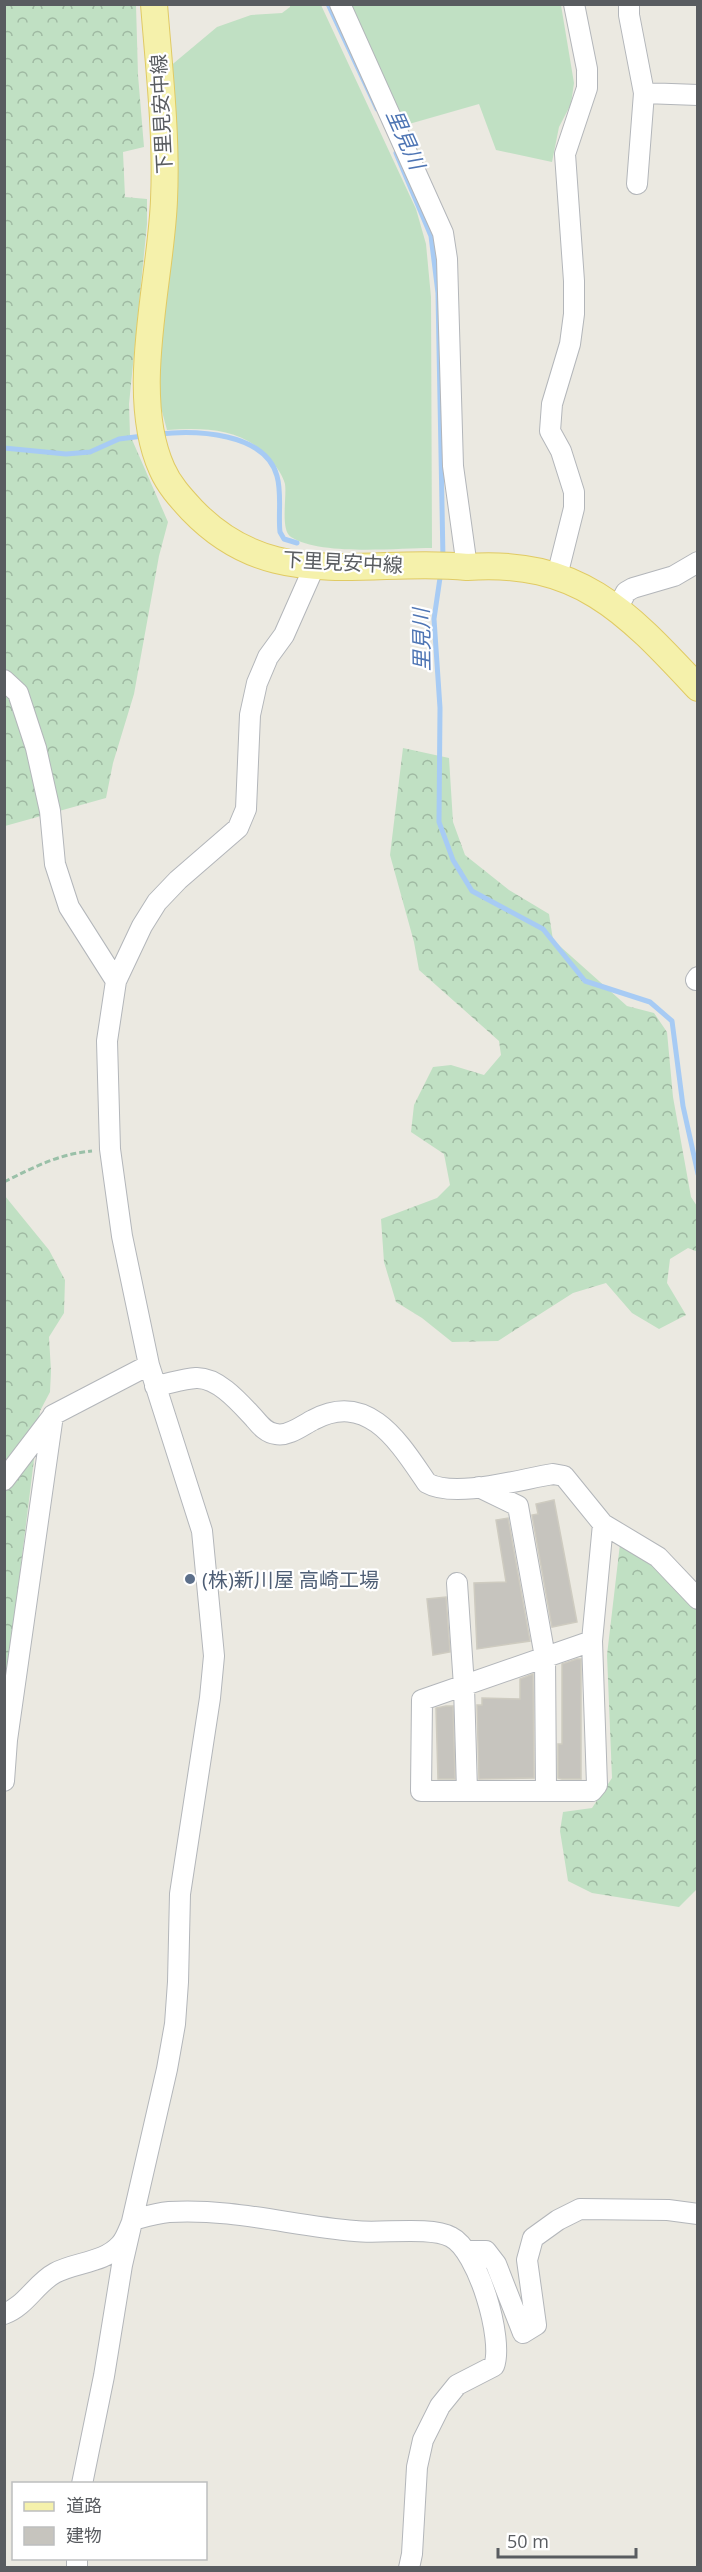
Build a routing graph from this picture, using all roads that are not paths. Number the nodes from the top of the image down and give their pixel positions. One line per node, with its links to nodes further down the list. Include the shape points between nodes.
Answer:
1 (154, 4): 9 (main road, 下里見安中線, via 165,170 163,234 147,374 147,409 153,441 177,494 220,536 277,560)
2 (340, 4): 10 (street, via 442,232 447,259 453,466)
3 (574, 4): 11 (street, via 587,88 565,154 574,315 570,344 552,404 550,430 561,451 574,500)
4 (629, 4): 5 (street)
5 (644, 93): 6 (street); 7 (street)
6 (698, 94)
7 (637, 184)
8 (698, 562): 12 (street, via 674,576 626,592)
9 (315, 565): 10 (main road, 下里見安中線); 15 (street, via 284,635 268,657 257,683 250,716 244,819 157,902)
10 (463, 567): 11 (main road, 下里見安中線, via 520,568)
11 (557, 576): 12 (main road, 下里見安中線)
12 (617, 609): 14 (main road, 下里見安中線)
13 (4, 680): 15 (street, via 18,693 36,748 50,811 55,864 69,907)
14 (698, 688)
15 (116, 981): 16 (street, via 106,1041 110,1149 122,1236)
16 (149, 1365): 17 (street); 18 (street)
17 (155, 1386): 20 (street, via 198,1378 224,1388 263,1429 276,1435 321,1416 358,1412 392,1434 427,1483 444,1488); 31 (street, via 202,1531 214,1656 180,1894 175,2024)
18 (53, 1415): 19 (street); 27 (street)
19 (4, 1480)
20 (479, 1487): 21 (street, via 553,1474 564,1476); 25 (street, via 518,1506)
21 (603, 1524): 23 (street, via 658,1557); 24 (street)
22 (457, 1582): 26 (street)
23 (698, 1599)
24 (592, 1641): 25 (street); 29 (street, via 597,1785 592,1791)
25 (544, 1657): 26 (street); 29 (street)
26 (464, 1686): 28 (street); 28 (street, via 422,1700 421,1791)
27 (4, 1781)
28 (467, 1791): 29 (street)
29 (546, 1791)
30 (698, 2214): 32 (street, via 580,2209 558,2220 533,2238 527,2260 536,2325 524,2333 496,2264 486,2251)
31 (133, 2220): 32 (street, via 167,2212 251,2215 355,2231 438,2233 452,2237); 33 (street, via 119,2247 52,2274); 34 (street)
32 (466, 2251): 35 (street, via 480,2278 497,2357 494,2366 457,2385 440,2406 423,2440)
33 (4, 2314)
34 (82, 2482)
35 (408, 2568)

